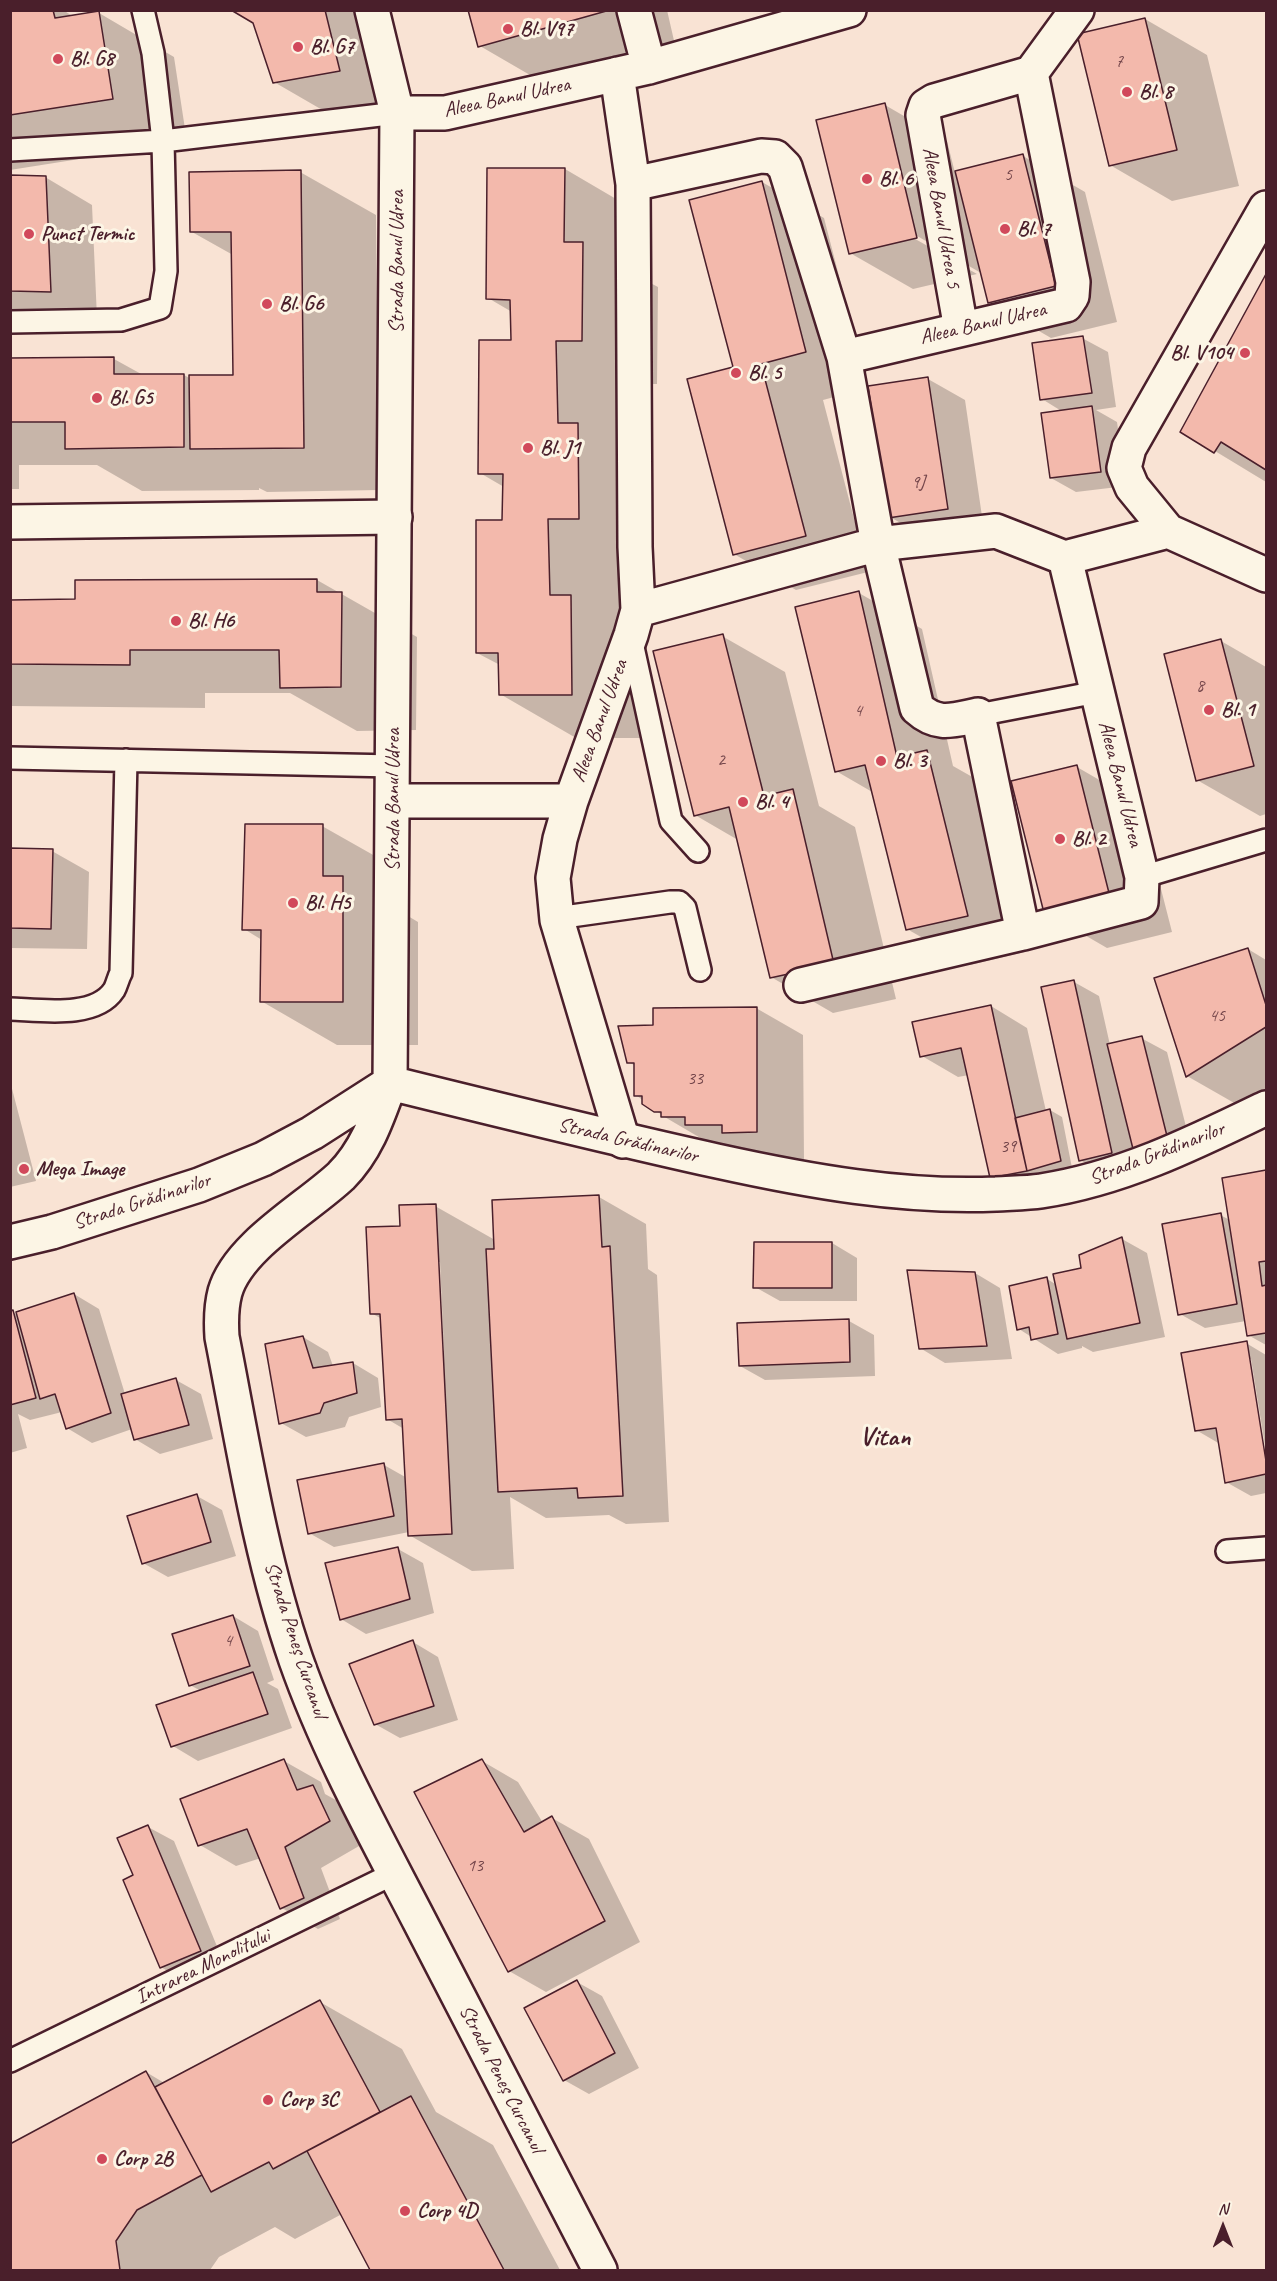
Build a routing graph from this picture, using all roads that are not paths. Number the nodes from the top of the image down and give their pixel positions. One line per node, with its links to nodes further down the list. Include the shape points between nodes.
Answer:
1 (143, 10): 10 (lane, via 153,53)
2 (372, 10): 9 (street, Strada Banul Udrea)
3 (634, 10): 6 (street)
4 (849, 10): 6 (street, Aleea Banul Udrea)
5 (1077, 10): 7 (street)
6 (649, 67): 8 (street, Aleea Banul Udrea)
7 (1031, 73): 15 (street, Aleea Banul Udrea 5, via 934,101 926,106 923,115); 15 (street, Aleea Banul Udrea, via 1073,282 1072,296 1066,305)
8 (617, 74): 9 (street, Aleea Banul Udrea, via 445,113); 12 (street, Aleea Banul Udrea)
9 (397, 112): 10 (lane); 17 (street, Strada Banul Udrea)
10 (163, 141): 11 (lane); 14 (lane, via 166,272 160,308 120,320)
11 (10, 150)
12 (633, 184): 16 (street, Aleea Banul Udrea, via 761,156 776,157 786,167); 23 (street, Aleea Banul Udrea)
13 (1266, 208): 19 (street, via 1129,448 1124,468 1132,487)
14 (10, 322)
15 (961, 329): 16 (street, Aleea Banul Udrea)
16 (844, 357): 20 (street, Aleea Banul Udrea)
17 (395, 517): 18 (street); 28 (street, Strada Banul Udrea)
18 (10, 522)
19 (1168, 531): 21 (street); 22 (street)
20 (878, 544): 21 (street, via 996,531); 23 (street); 25 (street, Aleea Banul Udrea, via 917,708 943,722)
21 (1065, 558): 24 (street, Aleea Banul Udrea)
22 (1266, 575)
23 (634, 622): 30 (street, Aleea Banul Udrea); 32 (lane, via 671,821)
24 (1097, 692): 25 (lane, Aleea Banul Udrea); 33 (street, Aleea Banul Udrea)
25 (978, 716): 35 (street)
26 (10, 758): 27 (lane)
27 (126, 760): 28 (lane); 38 (lane, via 120,973 114,991 101,1003 80,1010)
28 (394, 766): 29 (street, Strada Banul Udrea)
29 (394, 801): 30 (street, Aleea Banul Udrea); 39 (street, Strada Banul Udrea)
30 (571, 801): 34 (street, via 553,878)
31 (1266, 840): 33 (lane, Aleea Banul Udrea)
32 (698, 851)
33 (1142, 877): 35 (street, Aleea Banul Udrea, via 1141,902)
34 (557, 918): 36 (lane, via 679,902 685,908); 41 (street)
35 (1023, 933): 37 (street, Aleea Banul Udrea)
36 (700, 970)
37 (801, 985)
38 (10, 1009)
39 (390, 1083): 41 (street, Strada Grădinarilor); 42 (street, Strada Grădinarilor, via 263,1159 200,1185); 45 (street, Strada Peneș Curcanul, via 360,1152 342,1175 238,1265 225,1290 221,1312 222,1337 255,1506 296,1659 323,1729)
40 (1266, 1108): 41 (street, Strada Grădinarilor, via 1195,1143 1096,1180 1039,1192 967,1195 836,1184)
41 (623, 1141)
42 (10, 1242)
43 (1266, 1548): 44 (lane)
44 (1227, 1551)
45 (395, 1873): 46 (lane, Intrarea Monolitului); 47 (street, Strada Peneș Curcanul)
46 (10, 2061)
47 (600, 2271)

